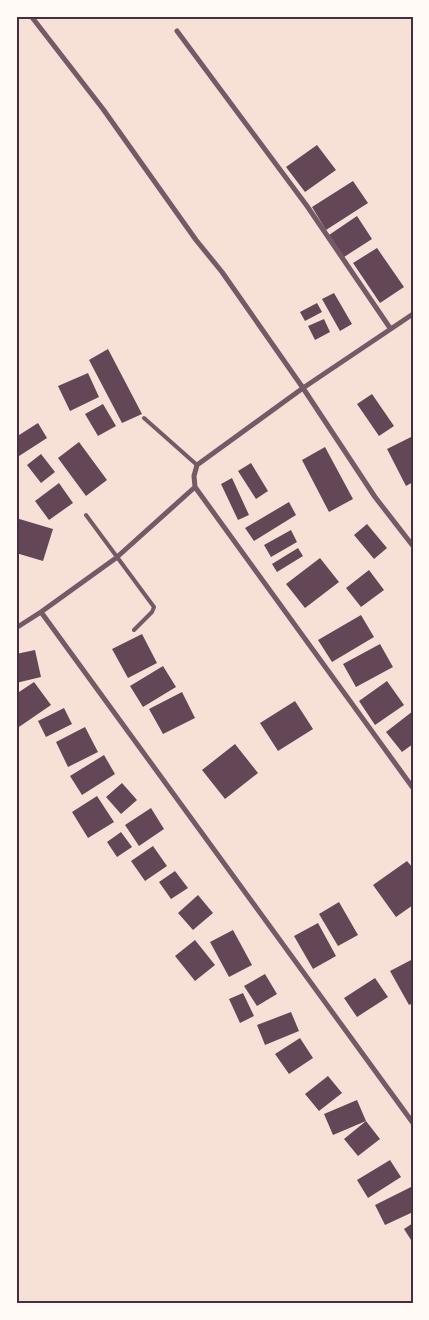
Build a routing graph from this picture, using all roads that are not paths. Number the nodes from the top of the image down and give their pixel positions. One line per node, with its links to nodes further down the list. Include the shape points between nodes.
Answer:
1 (31, 16): 5 (street, via 103,109)
2 (177, 31): 4 (street, via 307,206)
3 (413, 314): 4 (street)
4 (390, 328): 5 (street)
5 (303, 388): 7 (street); 10 (street, via 375,497)
6 (144, 418): 7 (lane)
7 (197, 465): 8 (street)
8 (196, 487): 11 (street); 15 (street)
9 (86, 516): 11 (lane)
10 (413, 546)
11 (116, 558): 12 (street); 14 (lane, via 154,607)
12 (41, 612): 13 (street); 16 (street)
13 (16, 628)
14 (134, 630)
15 (413, 788)
16 (413, 1122)

